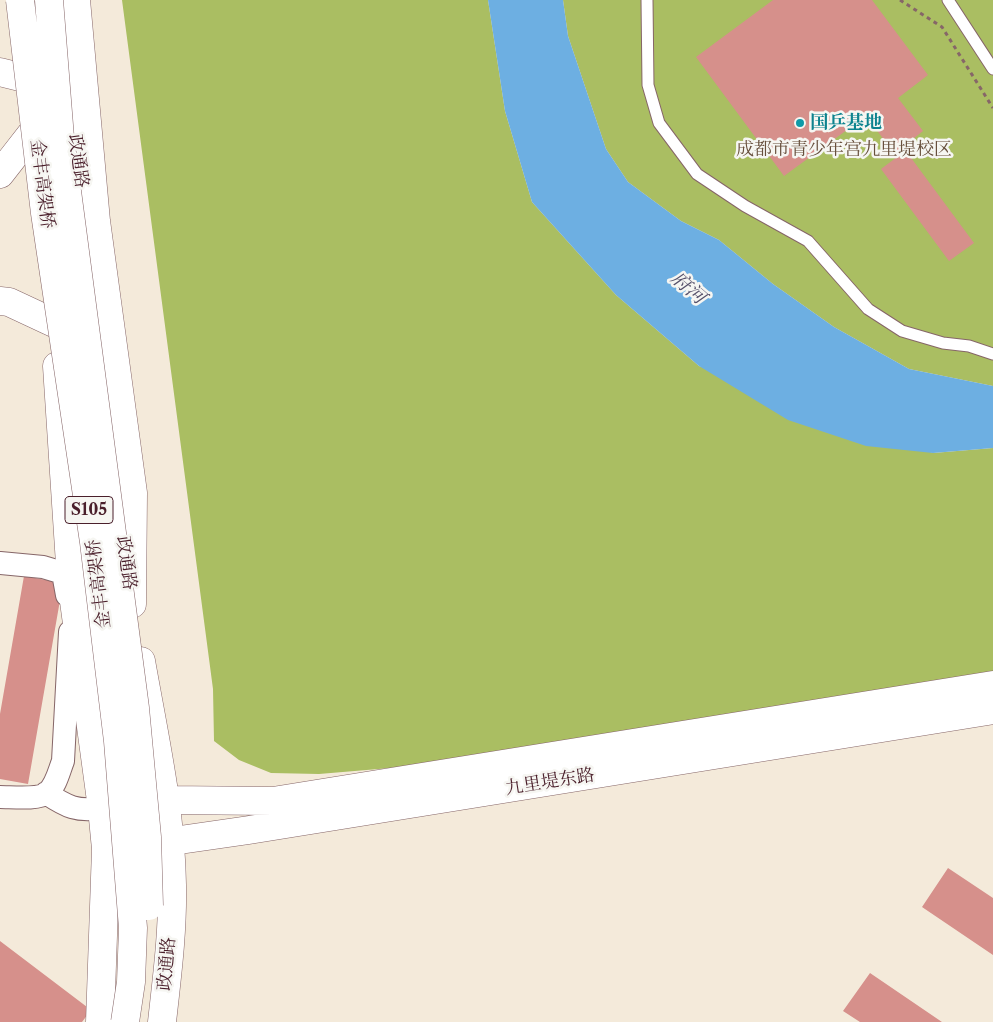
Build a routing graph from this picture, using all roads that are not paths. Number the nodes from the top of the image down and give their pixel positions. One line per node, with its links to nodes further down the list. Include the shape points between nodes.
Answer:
1 (21, 0): 7 (street); 25 (main road, 金丰高架桥 / S105, bridge, via 45,213 94,542 118,742 134,928)
2 (49, 0): 26 (main road, 金丰高架桥 / S105, bridge, via 60,138 136,708 147,838 151,946)
3 (75, 0): 8 (street); 15 (main road, via 96,222 133,493)
4 (647, 0): 13 (lane, via 648,85 659,123 697,174 745,206 808,240 868,309 902,331)
5 (948, 0): 6 (lane)
6 (993, 69)
7 (12, 75): 8 (main road); 9 (main road)
8 (68, 89): 9 (main road); 15 (main road, 政通路 / S105, via 86,214 107,430)
9 (29, 136): 10 (main road); 12 (main road)
10 (0, 174)
11 (0, 301): 12 (main road)
12 (54, 323): 21 (main road, via 71,579)
13 (993, 354)
14 (0, 563): 18 (street, via 43,567 63,573 70,612 63,762 56,781)
15 (132, 604): 20 (main road, 政通路 / S105)
16 (993, 685): 20 (main road, via 273,801)
17 (993, 710): 22 (main road, 九里堤东路)
18 (46, 793): 19 (street, via 34,797); 21 (street, via 65,806 86,811)
19 (0, 797)
20 (165, 800): 21 (main road); 22 (main road, 政通路 / S105)
21 (102, 808): 23 (main road)
22 (169, 842): 23 (main road, 九里堤东路); 27 (main road, 政通路 / S105, via 172,885 170,954)
23 (106, 850): 24 (main road)
24 (100, 1022)
25 (125, 1022)
26 (143, 1022)
27 (162, 1022)

